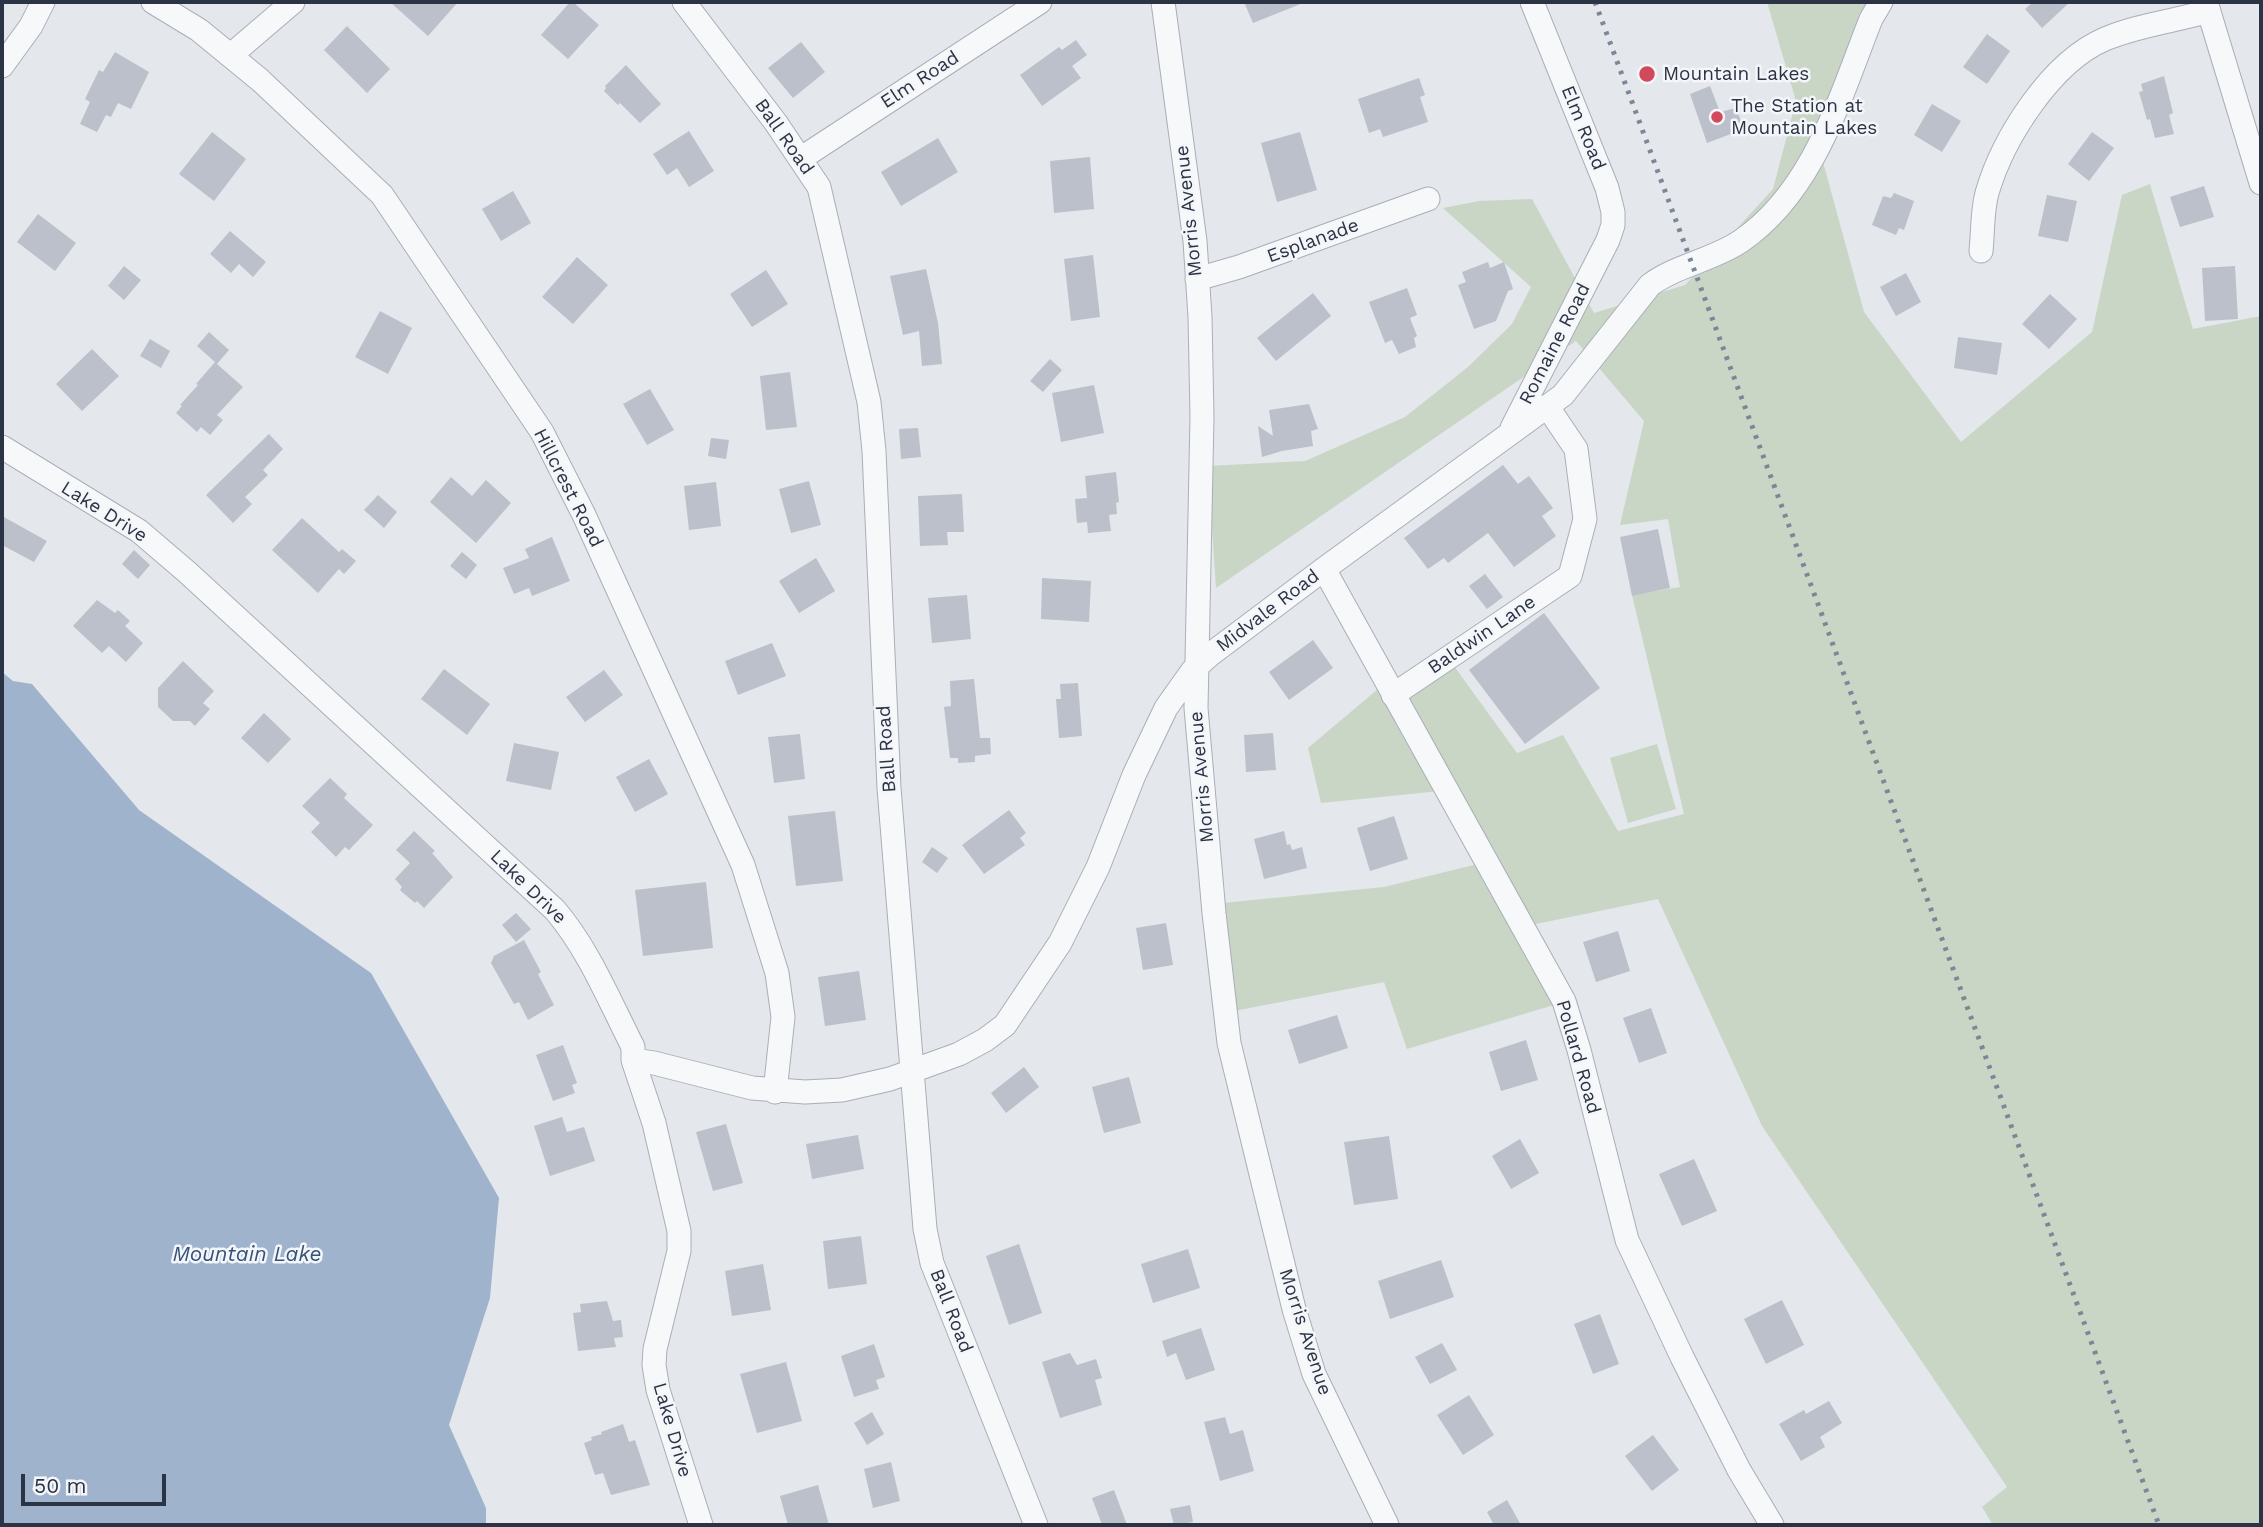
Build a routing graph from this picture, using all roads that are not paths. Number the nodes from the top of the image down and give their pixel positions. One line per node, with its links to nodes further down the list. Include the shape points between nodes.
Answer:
1 (43, 2): 11 (street)
2 (153, 2): 10 (street, Hillcrest Road)
3 (293, 2): 10 (street)
4 (684, 2): 13 (street, Ball Road)
5 (1041, 2): 13 (street, Elm Road)
6 (1163, 2): 18 (street, Morris Avenue)
7 (1532, 2): 17 (street, Elm Road, via 1607,188 1613,225)
8 (2207, 6): 12 (street); 16 (street, via 2102,40 2064,69 2034,101 2012,134 1986,195)
9 (1872, 8): 19 (street, Midvale Road, via 1817,150 1780,205 1740,242 1650,285 1563,395)
10 (231, 55): 28 (street, Hillcrest Road, via 382,195 542,432 584,514 743,865 777,973 783,1017)
11 (2, 66)
12 (2253, 123): 14 (street)
13 (800, 159): 27 (street, Ball Road, via 819,187 869,402 889,788)
14 (2261, 183)
15 (1428, 199): 18 (street, Esplanade)
16 (1982, 251)
17 (1601, 256): 20 (street, Romaine Road)
18 (1197, 279): 24 (street, Morris Avenue, via 1202,417)
19 (1547, 406): 20 (street, Midvale Road); 23 (street, Romaine Road, via 1576,449 1585,519)
20 (1510, 432): 22 (street, Midvale Road)
21 (2, 447): 26 (street, Lake Drive, via 139,530 555,910 596,973 633,1047)
22 (1324, 569): 24 (street, Midvale Road); 25 (street, Pollard Road)
23 (1570, 576): 25 (street, Baldwin Lane)
24 (1196, 667): 27 (street, Midvale Road, via 1166,708 1060,943 1005,1025 960,1054); 31 (street, Morris Avenue, via 1196,708 1229,1043 1314,1374)
25 (1393, 695): 32 (street, Pollard Road, via 1564,1001 1627,1240 1687,1369)
26 (633, 1060): 28 (street, Midvale Road); 29 (street, Lake Drive, via 654,1123 679,1231 679,1251 653,1365)
27 (913, 1071): 28 (street, Midvale Road, via 842,1090); 30 (street, Ball Road, via 925,1228 932,1263)
28 (775, 1091)
29 (701, 1525)
30 (1036, 1525)
31 (1387, 1525)
32 (1772, 1525)

